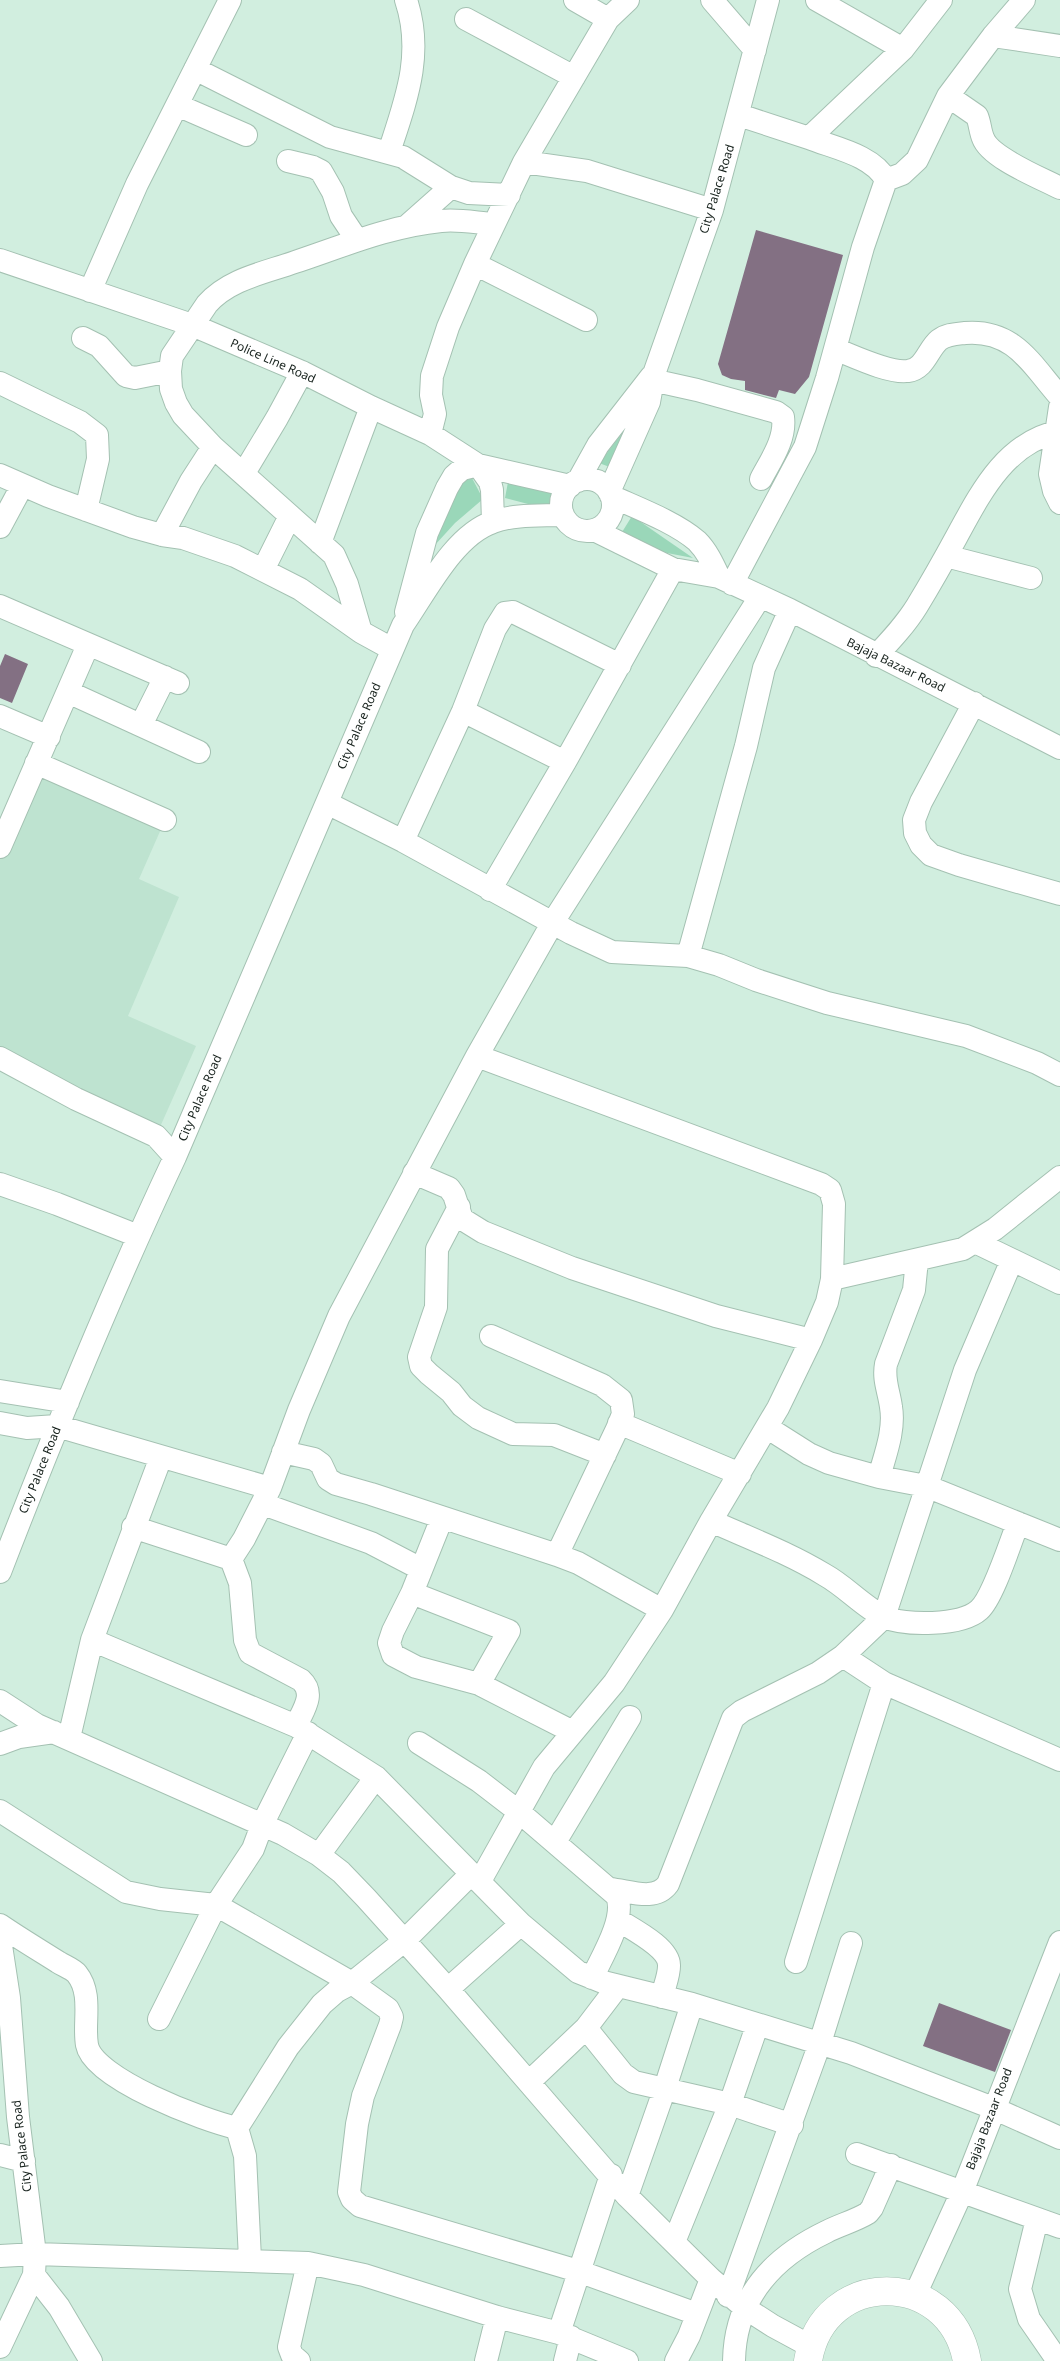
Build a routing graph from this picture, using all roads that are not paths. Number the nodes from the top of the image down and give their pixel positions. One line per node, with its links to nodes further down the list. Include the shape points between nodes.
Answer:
1 (230, 0): 16 (street)
2 (406, 0): 23 (street, via 413,22 414,56)
3 (575, 0): 10 (street)
4 (628, 0): 10 (street)
5 (712, 0): 15 (street)
6 (768, 0): 15 (street, City Palace Road)
7 (817, 0): 14 (street)
8 (941, 0): 14 (street)
9 (1024, 0): 12 (street)
10 (608, 19): 17 (street)
11 (466, 20): 17 (street)
12 (993, 36): 13 (street); 18 (street)
13 (1060, 46)
14 (903, 49): 22 (street)
15 (755, 50): 20 (street, City Palace Road)
16 (195, 69): 19 (street); 23 (street, via 330,136)
17 (574, 77): 25 (street)
18 (948, 96): 26 (street, via 917,160 908,170); 28 (street, via 977,116 983,139 990,148)
19 (177, 105): 21 (street); 36 (street, via 137,184)
20 (739, 115): 22 (street); 30 (street, City Palace Road)
21 (246, 135)
22 (810, 138): 26 (street, via 870,162)
23 (389, 152): 27 (street, via 414,163)
24 (288, 161): 33 (street, via 321,171 341,216)
25 (524, 162): 29 (street); 30 (street, via 587,171)
26 (886, 180): 40 (street, via 863,247)
27 (451, 187): 29 (street); 32 (street)
28 (1060, 188)
29 (509, 195): 31 (street)
30 (712, 210): 43 (street, City Palace Road)
31 (494, 224): 32 (street, via 444,221); 35 (street)
32 (405, 228): 33 (street)
33 (357, 240): 38 (street, via 232,284 213,297)
34 (0, 260): 36 (street, Police Line Road)
35 (475, 264): 37 (street); 49 (street, via 432,376 435,414)
36 (90, 292): 38 (street, Police Line Road)
37 (586, 320)
38 (192, 325): 41 (street, via 172,356); 42 (street, Police Line Road)
39 (83, 338): 41 (street, via 100,346 126,376 135,378)
40 (835, 349): 45 (street, via 906,372 920,366 938,341 946,336 990,334 1014,344); 71 (street, via 805,447)
41 (170, 372): 50 (street, via 176,403)
42 (302, 372): 46 (street, Police Line Road); 52 (street)
43 (653, 377): 54 (street, via 776,412 783,417 781,440); 55 (street, via 598,445); 57 (street, via 648,402)
44 (0, 383): 59 (street, via 80,422 97,435 98,459)
45 (1060, 397)
46 (371, 407): 49 (street, Police Line Road); 66 (street)
47 (1060, 407): 48 (street)
48 (1059, 431): 58 (street, via 1050,474); 67 (street, via 1038,438 1021,449 987,483)
49 (430, 434): 51 (street, Police Line Road)
50 (213, 447): 52 (street); 65 (street)
51 (478, 465): 55 (street); 62 (street, Police Line Road, via 490,482); 75 (street, City Palace Road, via 462,469 447,488 427,533)
52 (244, 473): 61 (street)
53 (0, 476): 56 (street)
54 (761, 479)
55 (574, 483): 57 (street, via 590,479 598,481); 60 (street, via 563,495)
56 (22, 486): 59 (street); 63 (street)
57 (610, 494): 64 (street, via 612,512 609,520); 71 (street, via 696,541)
58 (1060, 503)
59 (86, 510): 65 (street)
60 (563, 514): 62 (street, City Palace Road); 64 (street, via 577,529)
61 (290, 516): 66 (street); 68 (street)
62 (493, 522): 75 (street, City Palace Road, via 476,530 464,541)
63 (0, 527)
64 (594, 530): 69 (street)
65 (162, 536): 68 (street, via 183,538 235,556)
66 (320, 543): 76 (street, via 334,555 341,568)
67 (946, 556): 70 (street); 79 (street, via 910,616)
68 (263, 570): 76 (street, via 300,589)
69 (673, 570): 71 (street); 80 (street)
70 (1031, 578)
71 (725, 580): 72 (street, Bajaja Bazaar Road)
72 (760, 597): 74 (street, Bajaja Bazaar Road); 97 (street)
73 (0, 606): 77 (street)
74 (790, 610): 79 (street, Bajaja Bazaar Road); 98 (street, via 764,668)
75 (403, 625): 78 (street, City Palace Road)
76 (361, 632): 78 (street)
77 (88, 645): 81 (street); 85 (street, via 171,680)
78 (392, 649): 91 (street, City Palace Road)
79 (876, 656): 82 (street, Bajaja Bazaar Road)
80 (620, 665): 83 (street, via 513,612 505,613 495,629); 89 (street)
81 (68, 692): 85 (street); 86 (street)
82 (974, 703): 87 (street, Bajaja Bazaar Road); 96 (street, via 921,802 914,820 915,833 931,855)
83 (463, 711): 89 (street); 94 (street)
84 (0, 716): 86 (street)
85 (141, 725): 88 (street)
86 (49, 737): 90 (street)
87 (1057, 743)
88 (199, 752)
89 (565, 762): 95 (street)
90 (36, 763): 92 (street); 93 (street)
91 (327, 803): 94 (street); 102 (street, City Palace Road)
92 (165, 820)
93 (1, 841)
94 (403, 842): 95 (street)
95 (490, 890): 97 (street)
96 (1060, 894)
97 (553, 922): 98 (street, via 612,952); 99 (street)
98 (688, 956): 101 (street, via 827,1003 966,1036)
99 (477, 1056): 103 (street); 111 (street, via 821,1184 830,1190 834,1204)
100 (0, 1058): 102 (street, via 76,1100 156,1136)
101 (1060, 1075)
102 (174, 1157): 107 (street, City Palace Road)
103 (414, 1173): 106 (street, via 449,1188); 121 (street, via 339,1316)
104 (1060, 1177): 108 (street)
105 (0, 1184): 107 (street)
106 (459, 1207): 114 (street, via 462,1219 472,1227 531,1252 716,1316); 122 (street, via 437,1249 436,1308 419,1358 421,1366 478,1418 513,1434 554,1435)
107 (138, 1236): 116 (street, City Palace Road)
108 (975, 1242): 109 (street, via 963,1249); 110 (street)
109 (917, 1260): 111 (street); 125 (street, via 914,1290 884,1374 891,1421)
110 (1012, 1260): 112 (street); 126 (street, via 964,1370)
111 (832, 1279): 114 (street, via 827,1302)
112 (1060, 1282)
113 (491, 1336): 118 (street, via 612,1391 621,1400)
114 (811, 1340): 120 (street)
115 (0, 1391): 116 (street)
116 (68, 1402): 119 (street, City Palace Road)
117 (0, 1423): 119 (street, via 27,1428)
118 (619, 1423): 122 (street); 124 (street)
119 (57, 1426): 123 (street); 136 (street, City Palace Road)
120 (768, 1428): 124 (street); 125 (street, via 829,1463)
121 (283, 1452): 127 (street); 128 (street, via 314,1459 336,1484)
122 (605, 1455): 133 (street)
123 (161, 1457): 127 (street); 131 (street)
124 (740, 1474): 129 (street)
125 (879, 1477): 126 (street)
126 (926, 1486): 130 (street); 139 (street)
127 (266, 1496): 134 (street); 135 (street)
128 (442, 1518): 133 (street); 135 (street)
129 (711, 1522): 138 (street); 139 (street, via 826,1575)
130 (1018, 1523): 132 (street); 139 (street, via 988,1598 980,1610 968,1618 950,1622)
131 (133, 1528): 134 (street); 140 (street)
132 (1060, 1540)
133 (557, 1555): 138 (street, via 578,1563)
134 (232, 1559): 147 (street, via 240,1584 245,1640 250,1653 307,1686 309,1696)
135 (421, 1569): 137 (street)
136 (0, 1572)
137 (412, 1593): 143 (street, via 389,1643 393,1655 416,1667); 143 (street, via 509,1631)
138 (662, 1610): 149 (street, via 614,1683)
139 (884, 1617): 141 (street)
140 (92, 1640): 147 (street); 148 (street)
141 (843, 1656): 142 (street); 160 (street, via 803,1682 733,1718 668,1884 662,1891 654,1895)
142 (884, 1683): 152 (street); 169 (street)
143 (479, 1684): 149 (street)
144 (0, 1702): 148 (street)
145 (630, 1717): 157 (street)
146 (0, 1719): 148 (street)
147 (302, 1730): 153 (street); 156 (street)
148 (53, 1732): 150 (street, via 19,1737); 156 (street)
149 (573, 1732): 155 (street, via 544,1767)
150 (0, 1744)
151 (419, 1744): 155 (street, via 479,1781)
152 (1060, 1760)
153 (376, 1777): 158 (street); 159 (street)
154 (0, 1811): 161 (street, via 126,1892)
155 (518, 1811): 157 (street); 159 (street)
156 (262, 1824): 158 (street); 161 (street, via 253,1849)
157 (555, 1842): 160 (street)
158 (318, 1856): 166 (street, via 340,1872)
159 (475, 1878): 163 (street); 166 (street)
160 (610, 1889): 162 (street, via 620,1904)
161 (216, 1905): 171 (street); 176 (street)
162 (618, 1920): 170 (street); 174 (street, via 667,1955 669,1966)
163 (522, 1924): 170 (street, via 565,1962); 173 (street)
164 (0, 1926): 186 (street, via 77,1974 86,1998 87,2048 94,2060 133,2086 164,2101 206,2120)
165 (0, 1939): 184 (street, City Palace Road, via 10,1998)
166 (404, 1941): 171 (street); 173 (street)
167 (1060, 1942): 183 (street, Bajaja Bazaar Road)
168 (851, 1943): 179 (street)
169 (796, 1962)
170 (592, 1978): 172 (street)
171 (352, 1984): 186 (street, via 338,1991 306,2023); 202 (street, via 388,2009 392,2017 363,2096 350,2180 352,2199 371,2210)
172 (618, 1986): 174 (street); 178 (street)
173 (448, 1989): 180 (street)
174 (662, 1997): 175 (street)
175 (692, 2004): 177 (street); 181 (street)
176 (160, 2019)
177 (757, 2026): 179 (street); 182 (street)
178 (586, 2028): 180 (street); 181 (street, via 623,2074 634,2082)
179 (820, 2043): 183 (street); 185 (street)
180 (530, 2082): 192 (street)
181 (666, 2088): 182 (street); 194 (street)
182 (730, 2104): 185 (street); 197 (street)
183 (993, 2108): 187 (street); 193 (street, Bajaja Bazaar Road)
184 (9, 2113): 190 (street, City Palace Road)
185 (792, 2125): 205 (street)
186 (237, 2128): 199 (street, via 245,2156)
187 (1060, 2138)
188 (857, 2154): 191 (street)
189 (0, 2155): 190 (street)
190 (24, 2161): 201 (street, City Palace Road)
191 (892, 2165): 193 (street); 205 (street, via 868,2213 796,2248)
192 (611, 2175): 194 (street); 202 (street)
193 (962, 2192): 195 (street); 204 (street, Bajaja Bazaar Road)
194 (628, 2196): 197 (street)
195 (1037, 2219): 196 (street); 221 (street, via 1020,2289 1028,2319)
196 (1060, 2227)
197 (674, 2242): 203 (street)
198 (0, 2256): 201 (street)
199 (250, 2260): 200 (street); 201 (street)
200 (308, 2263): 207 (street, via 364,2275); 213 (street, via 289,2347)
201 (34, 2265): 210 (street); 212 (street)
202 (578, 2271): 206 (street); 208 (street)
203 (711, 2279): 205 (street); 206 (street)
204 (915, 2295): 211 (main road, via 890,2290 864,2293 840,2305 822,2323); 220 (main road, via 936,2306 952,2324 964,2345)
205 (736, 2302): 211 (street); 219 (street)
206 (696, 2314): 209 (street)
207 (497, 2317): 208 (street); 214 (street)
208 (565, 2335): 215 (street); 216 (street)
209 (689, 2336): 217 (street); 218 (street)
210 (0, 2347)
211 (809, 2353)
212 (91, 2361)
213 (298, 2361)
214 (486, 2361)
215 (565, 2361)
216 (627, 2361)
217 (676, 2361)
218 (692, 2361)
219 (734, 2361)
220 (967, 2361)
221 (1058, 2361)

